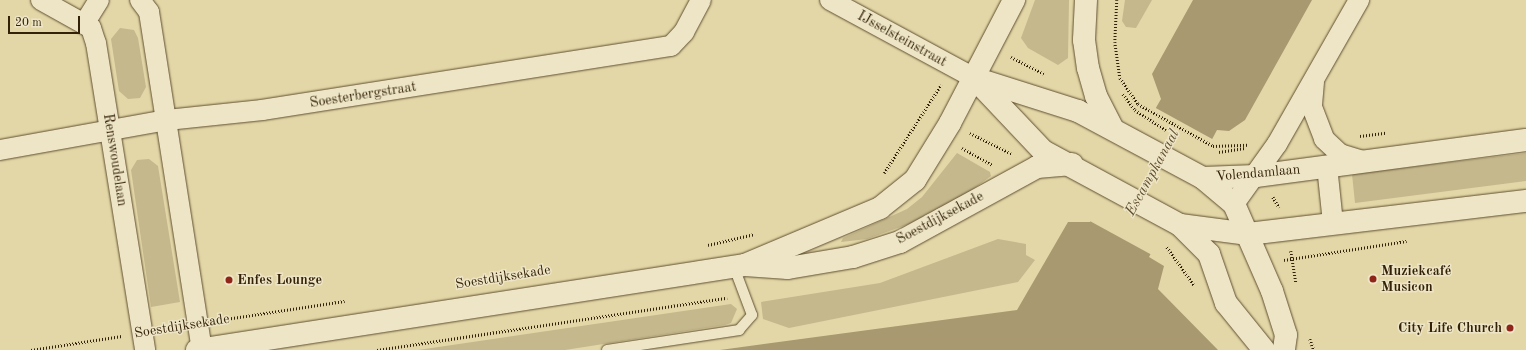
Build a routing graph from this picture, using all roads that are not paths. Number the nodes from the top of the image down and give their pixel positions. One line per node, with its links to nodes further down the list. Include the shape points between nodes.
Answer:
1 (41, 0): 9 (street, Renswoudelaan)
2 (100, 0): 9 (street)
3 (140, 0): 12 (street, via 149,12)
4 (700, 0): 12 (street, Soesterbergstraat, via 684,32 671,46 262,110)
5 (830, 0): 11 (street, IJsselsteinstraat)
6 (1014, 0): 11 (street, Soestdijksekade)
7 (1086, 0): 13 (street, via 1084,40 1088,68 1096,96)
8 (1359, 0): 10 (street)
9 (84, 24): 14 (street, Renswoudelaan, via 91,28 96,43)
10 (1316, 76): 17 (street, Volendamlaan, via 1312,107 1324,139 1340,154); 21 (street)
11 (974, 78): 13 (street, via 1063,104); 18 (street, via 1043,150); 27 (street, Soestdijksekade, via 915,180 880,208)
12 (167, 120): 14 (street, Soesterbergstraat); 29 (street, via 199,324)
13 (1117, 130): 20 (street)
14 (110, 131): 16 (street, Soesterbergstraat); 28 (street, Renswoudelaan)
15 (1526, 140): 17 (street, Volendamlaan)
16 (0, 150)
17 (1363, 161): 19 (street, Volendamlaan)
18 (1072, 164): 24 (street); 27 (street, Soestdijksekade, via 1037,167 900,242 853,257 788,268)
19 (1326, 166): 21 (street, Volendamlaan); 25 (street)
20 (1200, 176): 21 (street, Volendamlaan); 23 (street, Volendamlaan)
21 (1256, 176): 23 (street)
22 (1526, 201): 25 (street)
23 (1234, 204): 26 (street, Volendamlaan)
24 (1176, 223): 26 (street); 31 (street, via 1210,254 1226,302)
25 (1333, 223): 26 (street)
26 (1248, 234): 32 (street, via 1275,299 1286,335)
27 (739, 266): 29 (street, Soestdijksekade); 30 (lane, via 752,315 739,330)
28 (143, 342)
29 (199, 350)
30 (607, 350)
31 (1264, 350)
32 (1284, 350)

